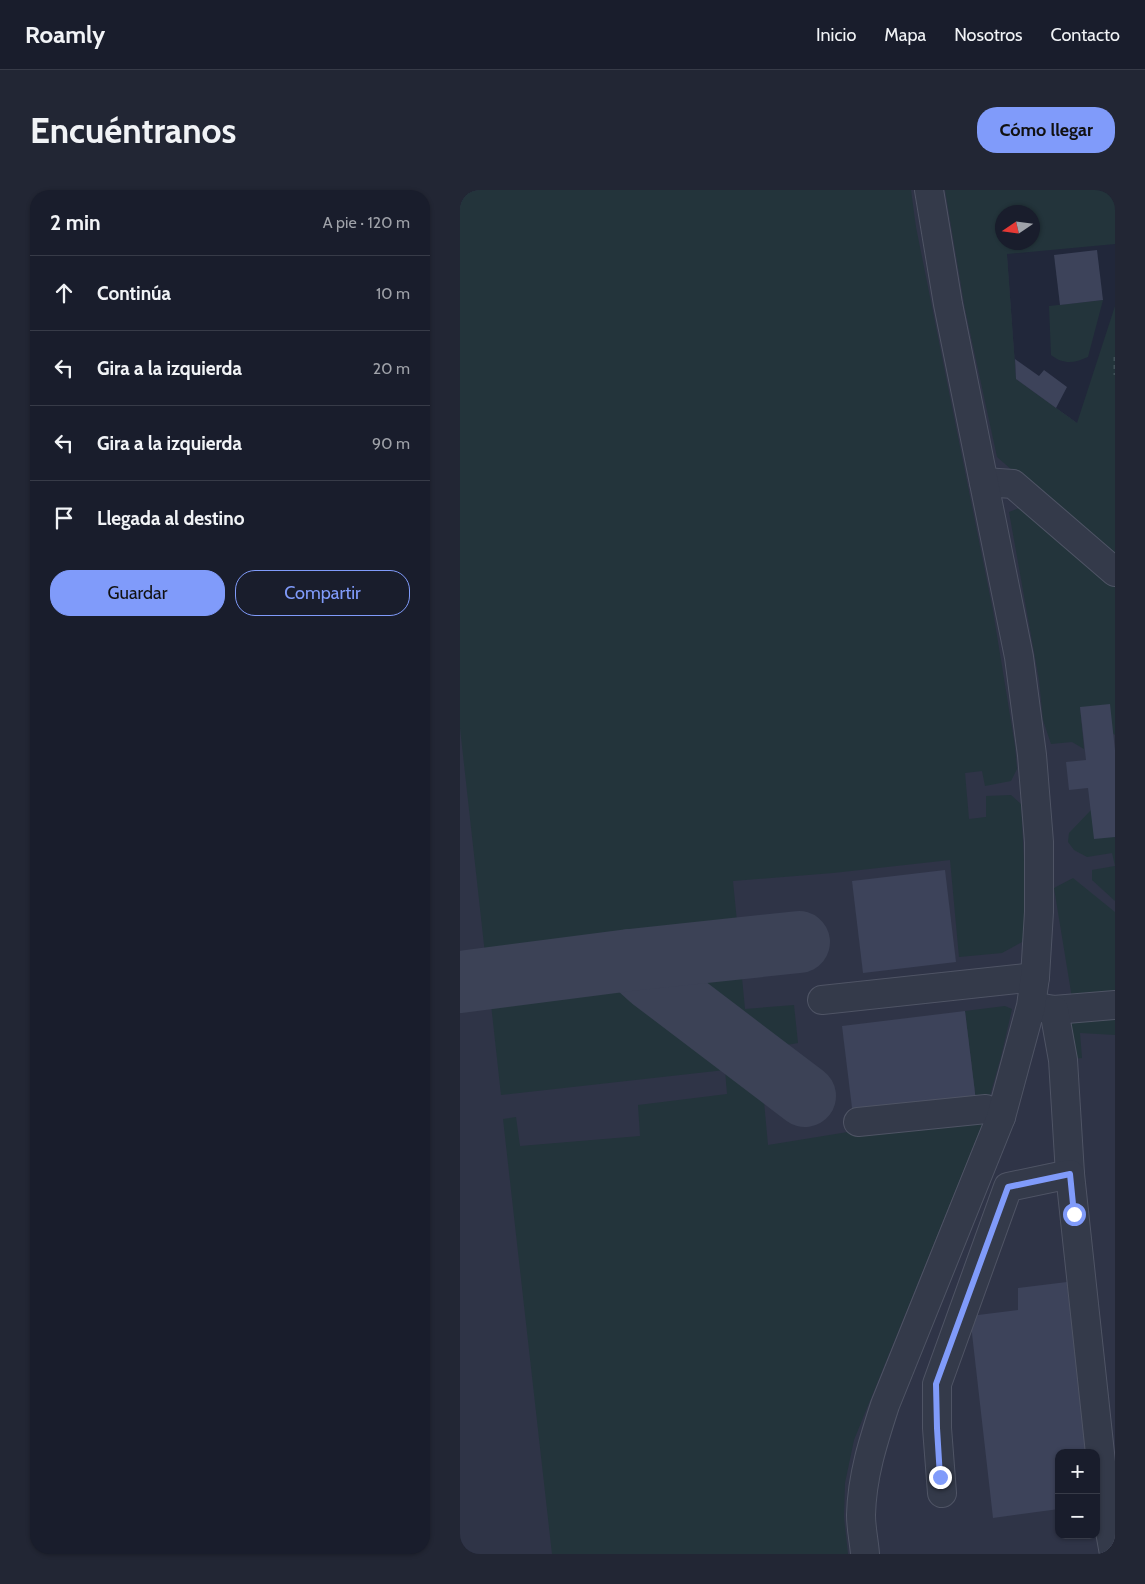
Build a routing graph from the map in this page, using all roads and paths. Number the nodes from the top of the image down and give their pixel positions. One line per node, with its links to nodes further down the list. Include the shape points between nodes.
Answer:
1 (929, 190): 4 (lane)
2 (1115, 357): 3 (path)
3 (1115, 374)
4 (984, 482): 5 (lane, via 1014,484); 6 (lane, via 1018,657 1032,754 1039,842)
5 (1115, 572)
6 (1035, 977): 7 (lane); 9 (lane)
7 (822, 1000)
8 (1115, 1005): 9 (lane)
9 (1042, 1008): 10 (lane); 12 (lane, via 1063,1060)
10 (1001, 1117): 11 (lane, via 986,1109); 14 (lane, via 884,1405 869,1452 861,1517)
11 (858, 1122)
12 (1070, 1174): 13 (lane, via 1008,1187 936,1384); 15 (lane, via 1106,1509)
13 (942, 1493)
14 (865, 1554)
15 (1114, 1554)

